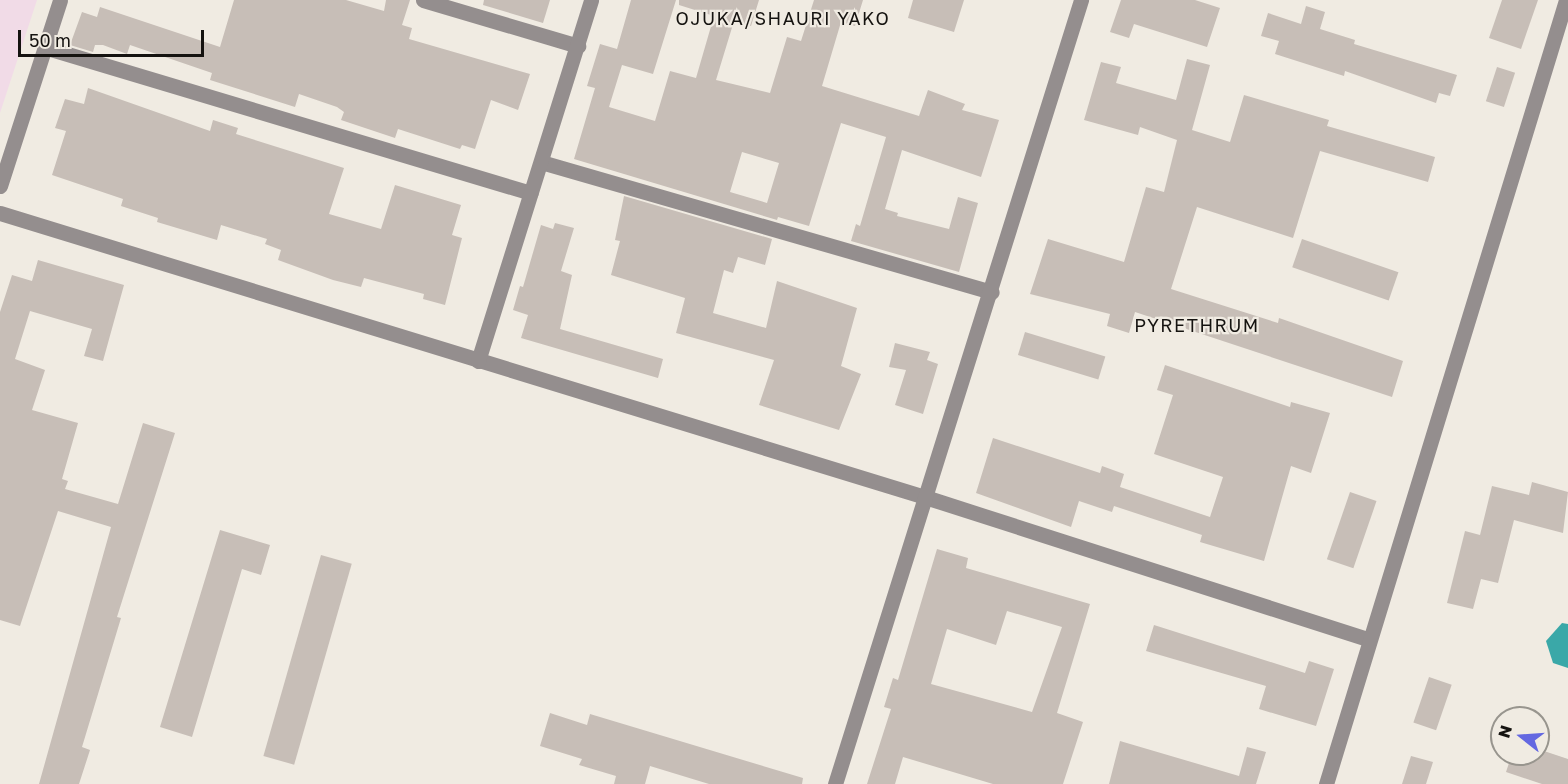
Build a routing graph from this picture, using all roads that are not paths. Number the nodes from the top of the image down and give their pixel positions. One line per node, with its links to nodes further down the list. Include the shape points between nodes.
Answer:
1 (60, 0): 7 (street)
2 (423, 0): 6 (street)
3 (591, 0): 6 (street)
4 (1081, 0): 13 (street)
5 (1566, 0): 16 (street)
6 (578, 46): 9 (street)
7 (44, 47): 8 (street); 11 (street)
8 (5, 152): 10 (street)
9 (541, 162): 11 (street); 13 (street)
10 (0, 186)
11 (531, 193): 14 (street)
12 (0, 213): 14 (street)
13 (992, 292): 15 (street)
14 (478, 361): 15 (street)
15 (925, 498): 16 (street); 17 (street)
16 (1368, 639): 18 (street)
17 (835, 784)
18 (1326, 784)

